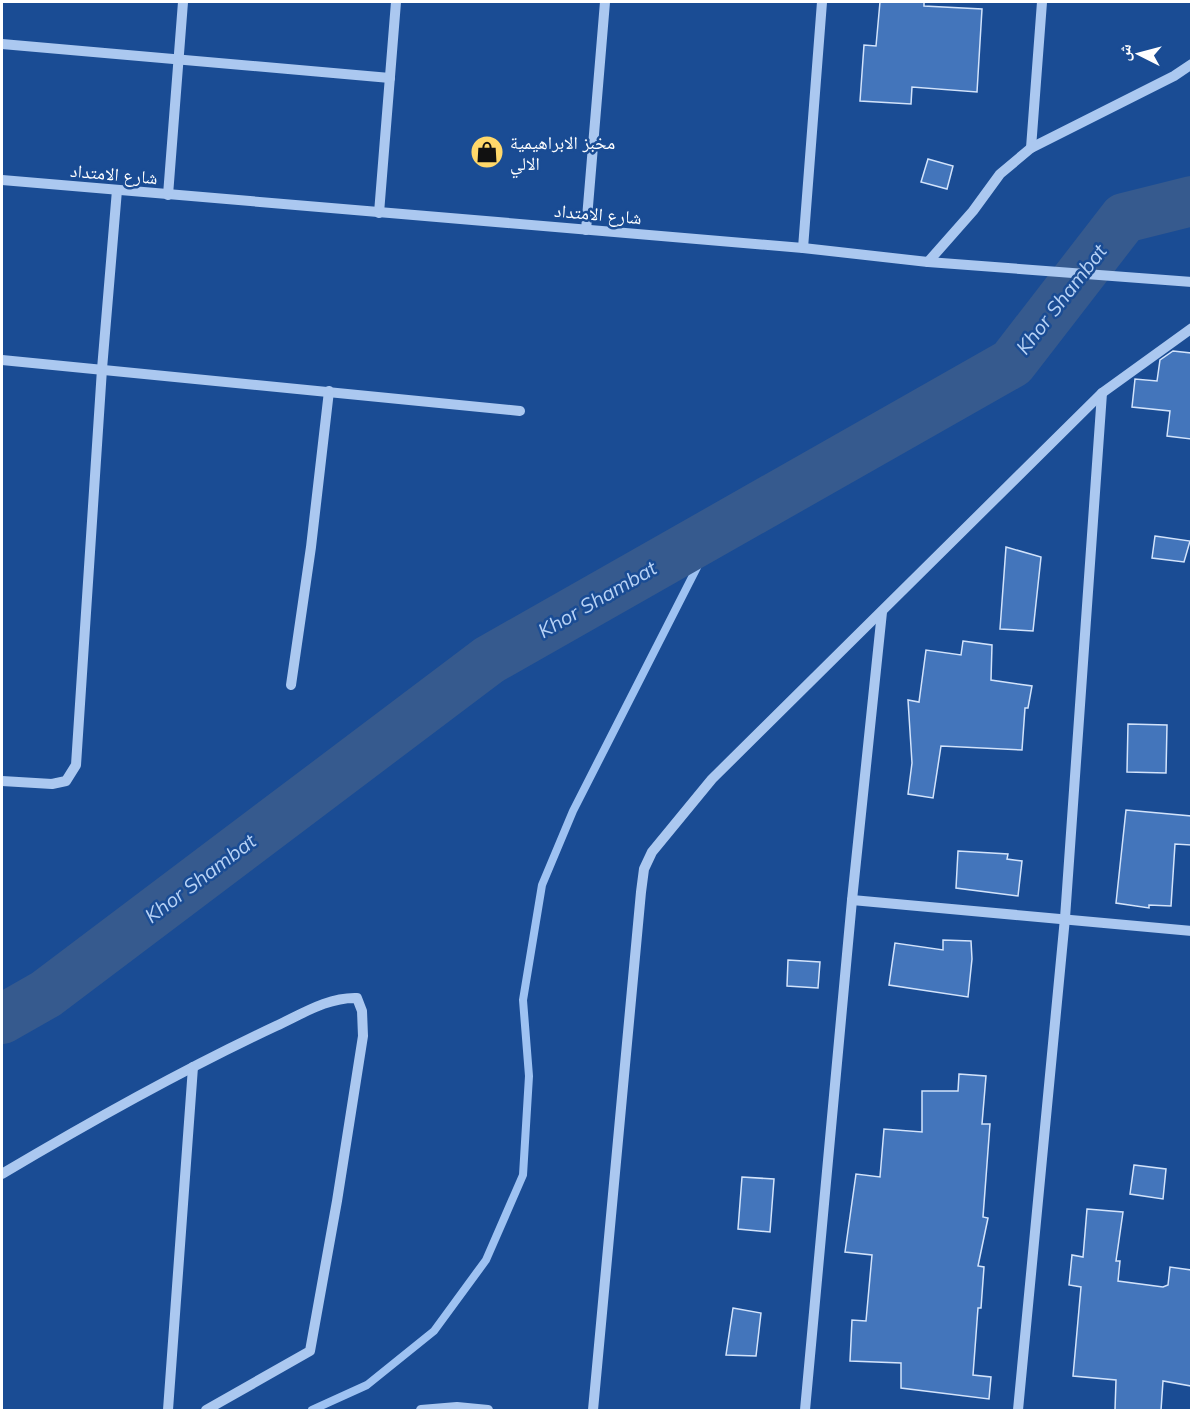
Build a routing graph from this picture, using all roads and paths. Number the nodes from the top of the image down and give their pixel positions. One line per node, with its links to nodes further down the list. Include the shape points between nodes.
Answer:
1 (183, 2): 7 (street)
2 (396, 2): 9 (street)
3 (605, 2): 15 (street)
4 (822, 2): 16 (street)
5 (1042, 2): 10 (street)
6 (2, 44): 7 (street)
7 (179, 58): 9 (street); 13 (street)
8 (1191, 64): 10 (street)
9 (390, 78): 14 (street)
10 (1031, 148): 17 (street, via 1000,174)
11 (2, 180): 12 (street, شارع الامتداد)
12 (117, 190): 13 (street, شارع الامتداد); 21 (street)
13 (168, 195): 14 (street, شارع الامتداد)
14 (379, 213): 15 (street, شارع الامتداد)
15 (586, 230): 16 (street, شارع الامتداد)
16 (803, 248): 17 (street, شارع الامتداد)
17 (928, 262): 18 (street, شارع الامتداد)
18 (1191, 282)
19 (1191, 328): 23 (street)
20 (2, 360): 21 (street)
21 (102, 369): 22 (street); 27 (street, via 76,765 66,781)
22 (329, 391): 24 (street); 26 (street)
23 (1102, 393): 25 (street); 29 (street)
24 (520, 411)
25 (882, 612): 28 (street); 37 (street, via 712,779 663,836 644,869)
26 (291, 685)
27 (2, 781)
28 (852, 900): 29 (street); 38 (street)
29 (1065, 918): 30 (street); 39 (street)
30 (1191, 931)
31 (193, 1067): 32 (street); 33 (street); 34 (street, via 339,997 357,998 362,1011 363,1036 338,1201 310,1351)
32 (2, 1174)
33 (168, 1410)
34 (206, 1410)
35 (421, 1410): 36 (street)
36 (488, 1410)
37 (593, 1410)
38 (805, 1410)
39 (1018, 1410)

